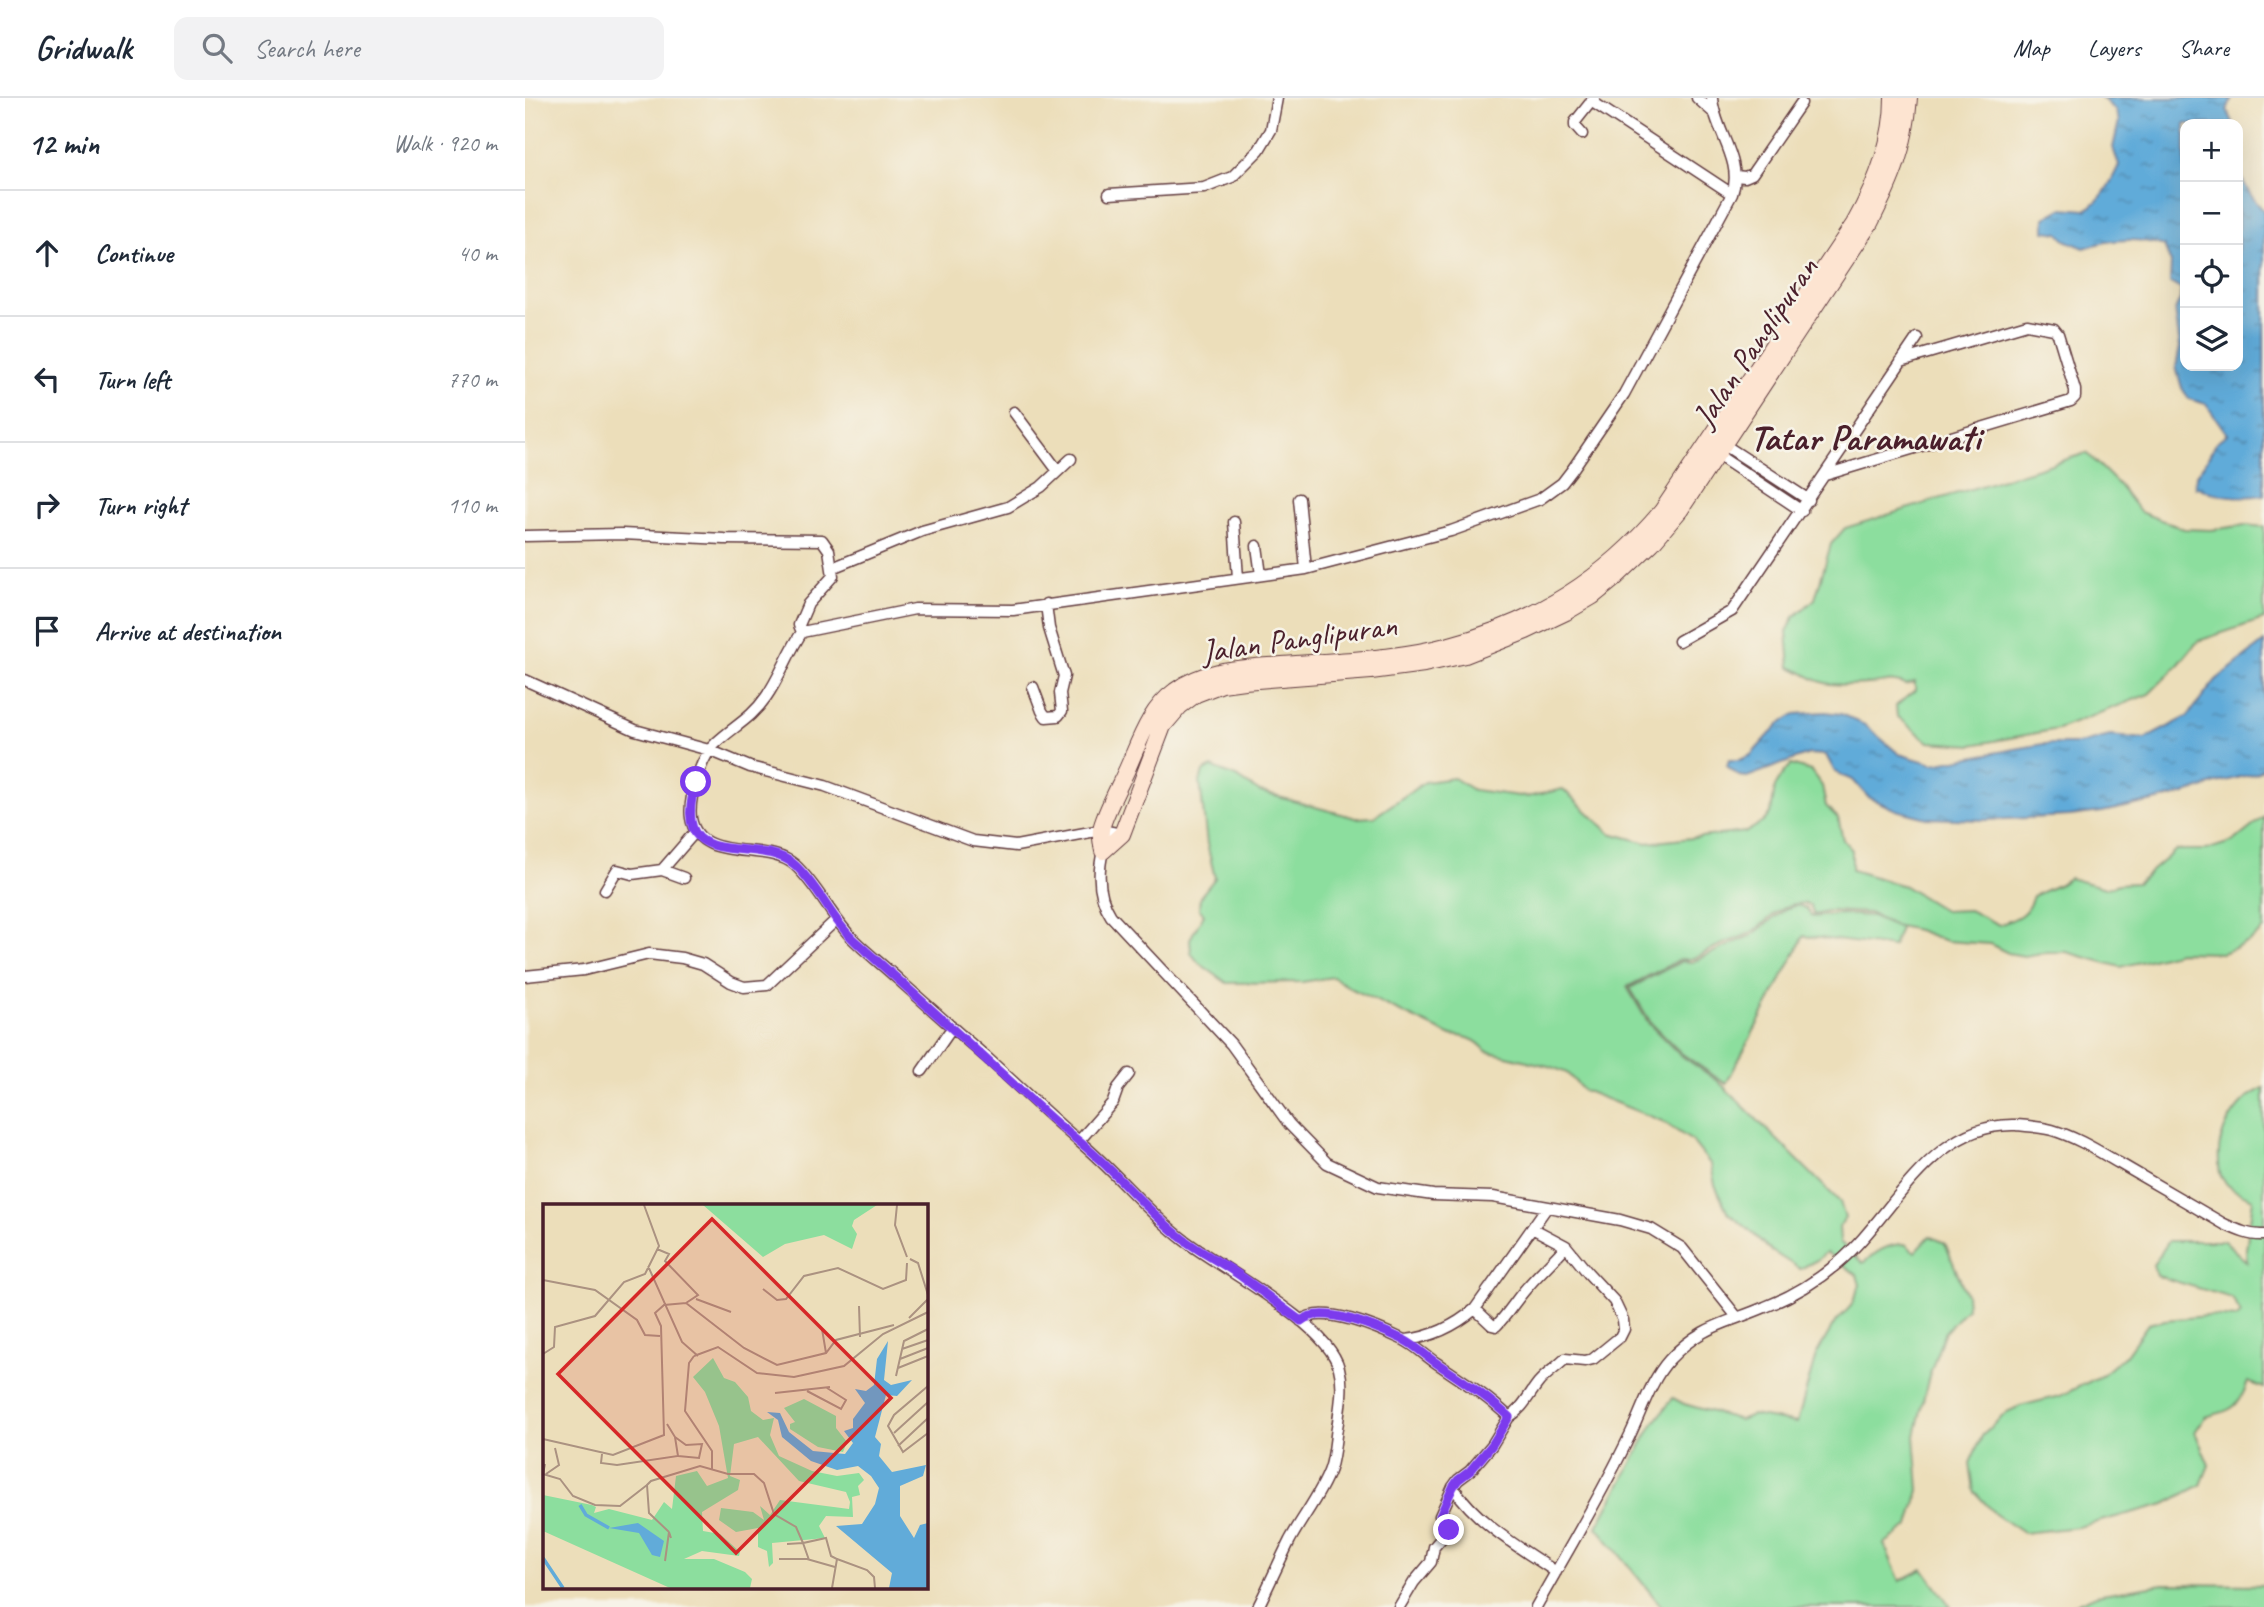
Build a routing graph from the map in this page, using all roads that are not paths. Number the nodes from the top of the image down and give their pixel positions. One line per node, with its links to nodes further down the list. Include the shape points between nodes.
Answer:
1 (1277, 98): 11 (street, via 1271,130 1259,150 1232,177 1204,188)
2 (1697, 98): 8 (street)
3 (1712, 98): 8 (street)
4 (1893, 98): 13 (main road, Jalan Panglipuran, via 1881,168)
5 (1909, 98): 13 (main road, Jalan Panglipuran, via 1891,184 1870,223)
6 (1593, 99): 9 (street, via 1575,122); 12 (street)
7 (1801, 103): 10 (street, via 1752,174)
8 (1714, 113): 10 (street)
9 (1582, 134)
10 (1736, 176): 12 (street)
11 (1109, 194)
12 (1732, 194): 28 (street, via 1625,394 1562,483 1540,499 1478,523)
13 (1799, 319): 17 (main road, Jalan Panglipuran); 34 (main road, Jalan Panglipuran, via 1662,510 1616,560 1565,596 1490,632)
14 (1917, 338): 15 (street)
15 (1901, 361): 20 (street); 20 (street, via 2027,324 2054,329 2075,397)
16 (1014, 412): 19 (street)
17 (1720, 449): 22 (street); 23 (street); 34 (main road, Jalan Panglipuran, via 1652,543 1593,596 1489,647 1445,660)
18 (1071, 459): 19 (street)
19 (1058, 471): 27 (street, via 1030,496 1008,507 922,531)
20 (1825, 475): 22 (street)
21 (1299, 499): 28 (street)
22 (1809, 500): 23 (street)
23 (1802, 511): 33 (street, via 1732,611)
24 (1234, 522): 30 (street)
25 (525, 536): 27 (street, via 817,540 829,550)
26 (1257, 546): 29 (street)
27 (832, 568): 32 (street, via 833,576 801,615)
28 (1306, 569): 29 (street)
29 (1261, 575): 30 (street)
30 (1238, 578): 31 (street)
31 (1046, 604): 32 (street, via 1013,610 915,609); 36 (street, via 1064,676 1058,716 1046,717)
32 (802, 632): 37 (street, via 753,714)
33 (1679, 641)
34 (1371, 665): 38 (main road, Jalan Panglipuran, via 1226,671 1194,679 1174,691 1145,727); 40 (main road, Jalan Panglipuran, via 1222,684 1196,694 1163,726)
35 (525, 680): 37 (street, via 635,730)
36 (1033, 687)
37 (709, 750): 38 (street, via 750,767 825,786 973,841 1016,846); 39 (street, via 690,805)
38 (1101, 830): 40 (street); 41 (main road, Jalan Panglipuran)
39 (695, 832): 42 (street); 45 (street, via 718,846 776,853 787,859)
40 (1122, 834): 41 (main road, Jalan Panglipuran)
41 (1103, 851): 51 (street, via 1100,887 1111,916 1231,1044 1289,1124 1327,1163 1378,1187)
42 (661, 870): 43 (street); 44 (street, via 645,874 617,870)
43 (684, 878)
44 (605, 890)
45 (836, 920): 46 (street, via 767,985 759,987 744,988 690,959 649,954 584,970); 47 (street)
46 (525, 976)
47 (952, 1028): 48 (street); 50 (street)
48 (922, 1071)
49 (1129, 1074): 50 (street, via 1113,1102)
50 (1079, 1141): 57 (street, via 1185,1241)
51 (1547, 1207): 52 (street); 56 (street, via 1651,1229 1682,1248)
52 (1532, 1228): 54 (street); 55 (street)
53 (2264, 1235): 56 (street, via 2224,1224 2063,1133 2013,1125 1992,1127 1940,1150 1828,1271 1766,1307)
54 (1566, 1246): 55 (street, via 1496,1326); 59 (street, via 1614,1301 1624,1329 1593,1359 1565,1359)
55 (1475, 1309): 58 (street, via 1444,1330)
56 (1737, 1317): 61 (street, via 1691,1338 1667,1362)
57 (1301, 1321): 58 (street, via 1314,1314 1333,1315); 62 (street, via 1335,1357 1342,1396 1330,1468)
58 (1406, 1340): 59 (street)
59 (1509, 1417): 60 (street, via 1492,1445)
60 (1453, 1487): 61 (street, via 1499,1534); 63 (street, via 1440,1516 1450,1528)
61 (1556, 1572): 64 (street)
62 (1258, 1607)
63 (1399, 1607)
64 (1537, 1607)

